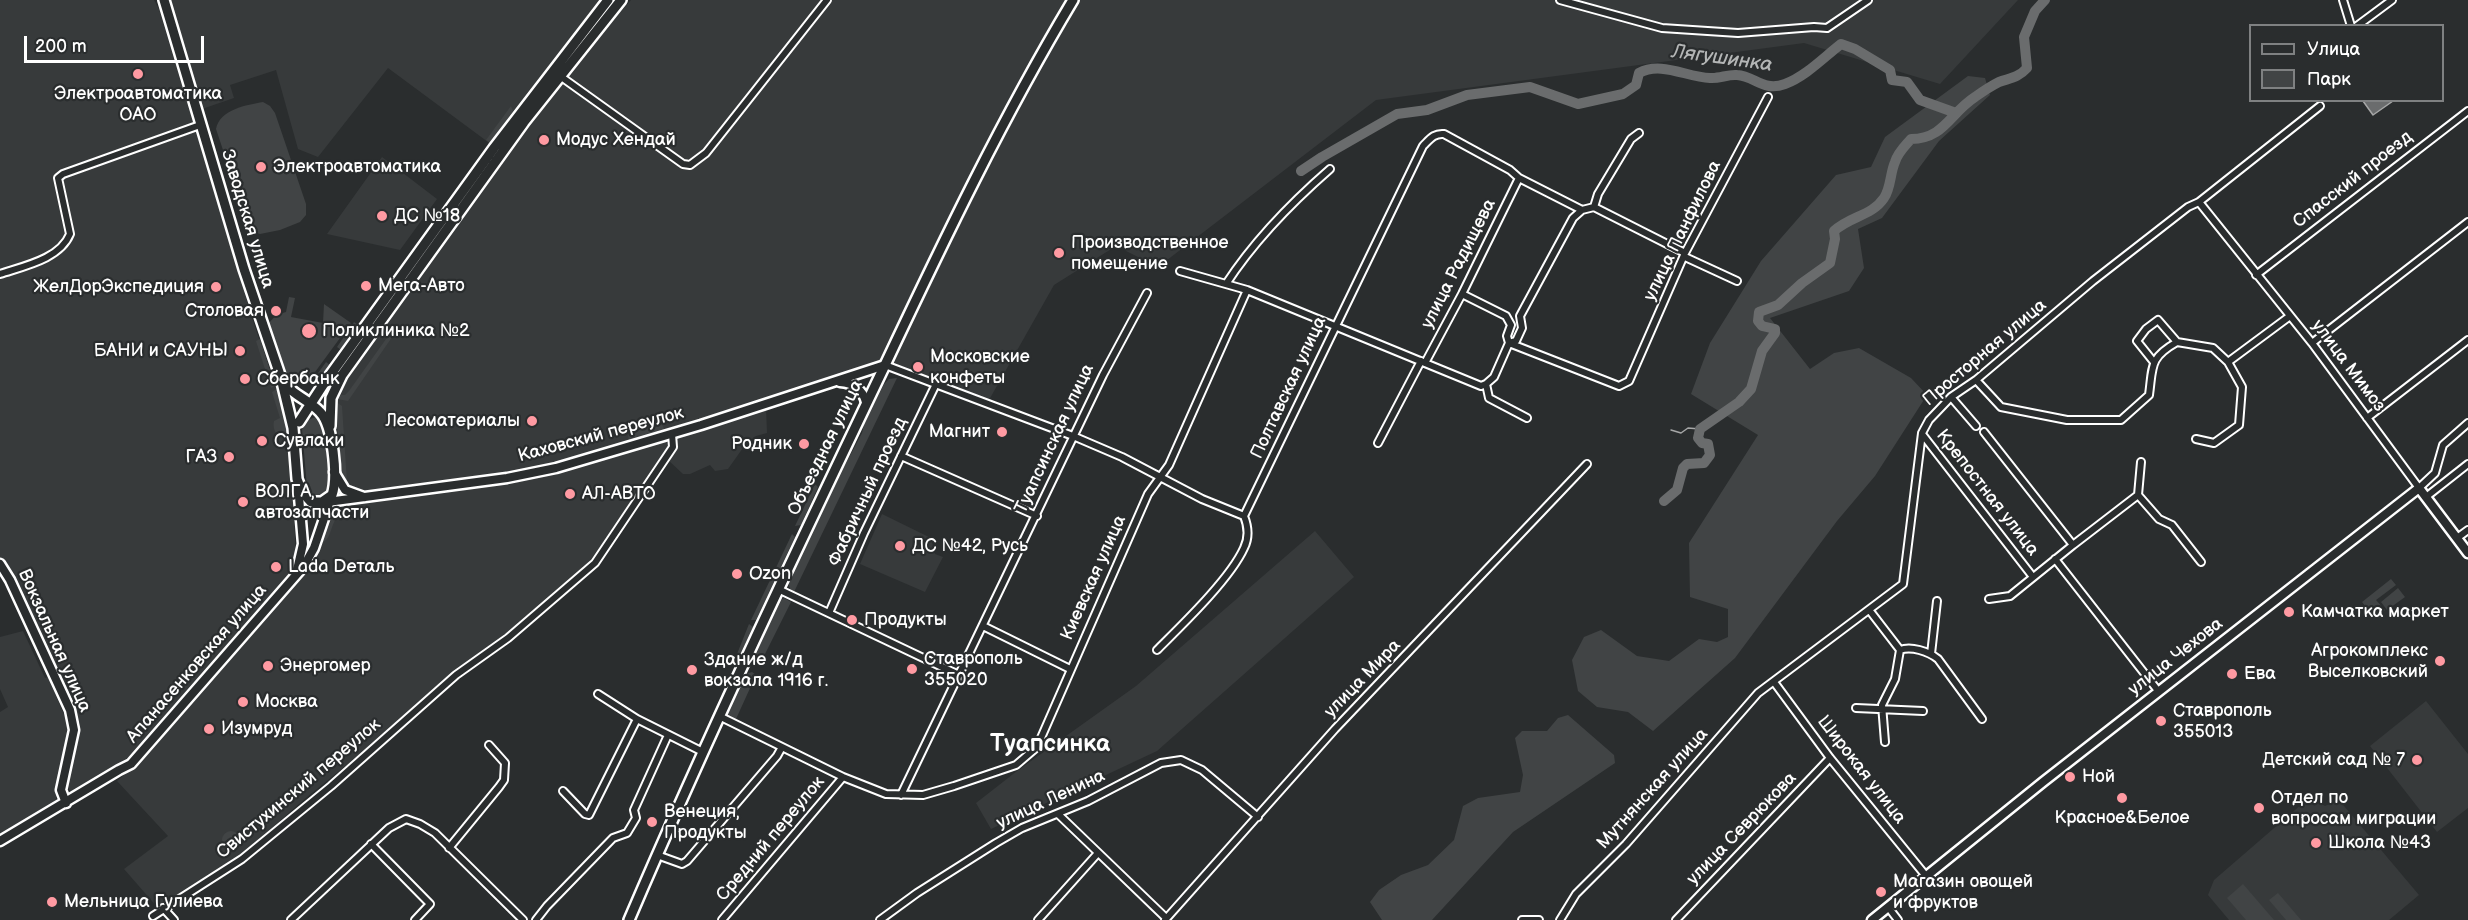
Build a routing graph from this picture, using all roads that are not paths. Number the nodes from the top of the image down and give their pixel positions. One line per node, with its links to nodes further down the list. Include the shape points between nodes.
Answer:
1 (164, 0): 16 (main road, Заводская улица)
2 (608, 0): 49 (main road, via 494,148)
3 (621, 0): 12 (main road)
4 (827, 0): 12 (street, via 706,153 690,165 683,164)
5 (1073, 0): 43 (main road, Объездная улица, via 984,166)
6 (1560, 0): 7 (street, via 1662,28 1738,33 1827,28)
7 (1868, 0)
8 (2343, 0): 10 (street)
9 (2392, 0): 11 (street)
10 (2350, 24)
11 (2360, 24)
12 (560, 76): 62 (main road, via 342,375 331,398)
13 (1768, 97): 24 (street, улица Панфилова)
14 (2320, 106): 20 (street, Просторная улица)
15 (2468, 111): 27 (street, Спасский проезд)
16 (200, 124): 26 (street, via 63,174 58,178 70,234 66,242 39,260); 44 (main road, Заводская улица)
17 (1639, 133): 21 (street, via 1631,139)
18 (1330, 169): 29 (street, via 1268,230)
19 (1519, 178): 22 (street); 32 (street, улица Радищева); 35 (street, Полтавская улица, via 1444,134 1432,137 1423,146)
20 (2199, 202): 27 (street, улица Мимоз); 45 (street, Просторная улица, via 2092,281)
21 (1594, 207): 22 (street); 24 (street)
22 (1582, 210): 34 (street, via 1573,218)
23 (2468, 222): 39 (street)
24 (1685, 255): 28 (street); 38 (street, улица Панфилова, via 1629,381 1619,386)
25 (1180, 272): 29 (street)
26 (0, 274)
27 (2256, 274): 33 (street, улица Мимоз)
28 (1737, 281)
29 (1226, 284): 30 (street)
30 (1247, 290): 35 (street); 73 (street, Киевская улица, via 1169,465)
31 (1147, 293): 64 (street, Туапсинская улица)
32 (1462, 294): 34 (street); 41 (street, улица Радищева)
33 (2290, 316): 39 (street, улица Мимоз); 42 (street)
34 (1517, 322): 38 (street, via 1507,336); 38 (street, via 1522,328 1516,341)
35 (1335, 326): 41 (street); 82 (street, Полтавская улица)
36 (2468, 340): 55 (street)
37 (2177, 342): 40 (street); 40 (street, via 2158,320 2146,329 2137,341); 42 (street, via 2213,348)
38 (1509, 343): 48 (street, via 1494,377)
39 (2312, 343): 55 (street, улица Мимоз)
40 (2153, 361): 45 (street, via 2150,395 2121,420 2067,420 2001,407)
41 (1423, 362): 48 (street, via 1481,386); 66 (street, улица Радищева)
42 (2228, 362): 65 (street, via 2242,387 2239,424 2214,442)
43 (885, 365): 46 (main road, Каховский переулок); 47 (street); 52 (main road, Объездная улица)
44 (281, 378): 50 (main road); 67 (main road)
45 (1976, 380): 51 (street, Просторная улица)
46 (838, 381): 52 (main road, via 858,389); 63 (main road, Каховский переулок)
47 (936, 384): 64 (street); 68 (street, Фабричный проезд)
48 (1486, 384): 54 (street, via 1488,398)
49 (318, 392): 50 (main road, via 307,397); 53 (main road)
50 (295, 395): 53 (main road)
51 (1951, 397): 59 (street, Крепостная улица); 61 (street, Просторная улица)
52 (866, 402): 93 (main road, Объездная улица)
53 (310, 403): 56 (main road); 57 (main road)
54 (1527, 417)
55 (2367, 418): 75 (street, улица Мимоз)
56 (326, 420): 57 (main road, via 312,414); 62 (main road)
57 (299, 422): 67 (main road)
58 (2468, 423): 75 (street, улица Чехова, via 2443,445 2435,473)
59 (1976, 426)
60 (1984, 432): 86 (street, Крепостная улица)
61 (1922, 433): 91 (street, Крепостная улица); 96 (street, Просторная улица, via 1904,584)
62 (330, 434): 72 (main road)
63 (672, 434): 78 (main road, Каховский переулок, via 556,468); 132 (street, Свистухинский переулок, via 673,447 595,562 508,638 456,675 242,859)
64 (1073, 436): 73 (street); 81 (street, Туапсинская улица)
65 (2196, 439)
66 (1378, 443)
67 (295, 444): 74 (main road)
68 (901, 456): 81 (street); 97 (street, Фабричный проезд)
69 (2141, 462): 76 (street)
70 (1587, 464): 124 (street, улица Мира, via 1335,729)
71 (2468, 464): 77 (street)
72 (334, 472): 78 (main road, via 345,490); 79 (main road)
73 (1159, 478): 82 (street); 102 (street, Киевская улица, via 1148,494)
74 (297, 479): 79 (main road, via 307,498 316,503); 92 (main road, via 303,544)
75 (2419, 488): 77 (main road, улица Мимоз); 105 (main road, улица Чехова)
76 (2138, 495): 86 (street); 89 (street, via 2159,519 2172,525)
77 (2426, 497): 85 (main road, улица Мимоз)
78 (367, 498): 80 (main road)
79 (331, 499): 80 (main road); 83 (main road, Апанасенковская улица)
80 (350, 500): 83 (main road, via 332,511)
81 (1037, 516): 98 (street, Туапсинская улица)
82 (1244, 516): 100 (street, Полтавская улица, via 1248,526 1245,547 1208,596)
83 (324, 522): 92 (main road, Апанасенковская улица, via 309,558)
84 (2468, 530): 85 (street)
85 (2457, 538): 87 (main road, улица Мимоз)
86 (2073, 545): 88 (street, Крепостная улица)
87 (2468, 553)
88 (2055, 560): 91 (street, Крепостная улица); 105 (street, Крепостная улица)
89 (2201, 562)
90 (0, 564): 122 (main road, Вокзальная улица, via 69,710 74,730 61,790)
91 (2033, 577): 94 (street, via 2010,596)
92 (293, 578): 122 (main road, Апанасенковская улица, via 132,765)
93 (778, 589): 97 (street); 110 (main road, Объездная улица)
94 (1989, 599)
95 (1937, 601): 101 (street)
96 (1870, 611): 99 (street); 104 (street, Просторная улица)
97 (829, 613): 103 (street)
98 (983, 626): 102 (street); 103 (street, Туапсинская улица)
99 (1900, 650): 101 (street); 108 (street, via 1895,679)
100 (1157, 651)
101 (1931, 654): 112 (street)
102 (1070, 669): 121 (street, Киевская улица, via 1037,747 1016,765 923,795)
103 (959, 675): 121 (street, Туапсинская улица)
104 (1774, 682): 118 (street, Широкая улица); 146 (street, Мутнянская улица, via 1744,707 1626,844 1582,887)
105 (2159, 692): 130 (main road, улица Чехова)
106 (598, 694): 111 (street)
107 (1856, 708): 108 (street)
108 (1882, 710): 109 (street); 114 (street)
109 (1923, 711)
110 (719, 716): 116 (street, Киевская улица); 117 (main road, Объездная улица)
111 (637, 719): 113 (street); 120 (street, via 589,815)
112 (1982, 719)
113 (668, 735): 117 (street); 139 (street, via 627,833 613,838)
114 (1885, 742)
115 (489, 745): 127 (street, via 505,764 504,780)
116 (782, 747): 119 (street, Киевская улица); 129 (street, via 687,861 682,864)
117 (703, 752): 129 (main road, Объездная улица)
118 (1830, 758): 130 (street, Широкая улица); 147 (street, улица Севрюкова)
119 (843, 777): 121 (street, Киевская улица, via 886,794); 141 (street, Средний переулок)
120 (563, 791)
121 (901, 795)
122 (66, 803): 125 (main road, Апанасенковская улица)
123 (1058, 814): 124 (street, улица Ленина, via 1161,763 1181,760 1202,770); 128 (street); 142 (street, улица Ленина, via 996,843)
124 (1258, 817): 134 (street, улица Мира)
125 (0, 841)
126 (371, 844): 127 (street, via 406,819 435,833); 136 (street); 137 (street, via 430,904)
127 (449, 848): 138 (street)
128 (1098, 853): 134 (street); 143 (street)
129 (657, 855): 140 (main road, Объездная улица)
130 (1926, 876): 131 (main road, улица Чехова)
131 (1888, 907): 148 (main road, улица Чехова); 149 (street)
132 (163, 908): 133 (street, Свистухинский переулок); 135 (street)
133 (153, 916)
134 (1165, 919)
135 (174, 920)
136 (291, 920)
137 (415, 920)
138 (523, 920)
139 (536, 920)
140 (629, 920)
141 (722, 920)
142 (880, 920)
143 (1038, 920)
144 (1522, 920): 145 (street)
145 (1539, 920)
146 (1560, 920)
147 (1676, 920)
148 (1872, 920)
149 (1899, 920)

